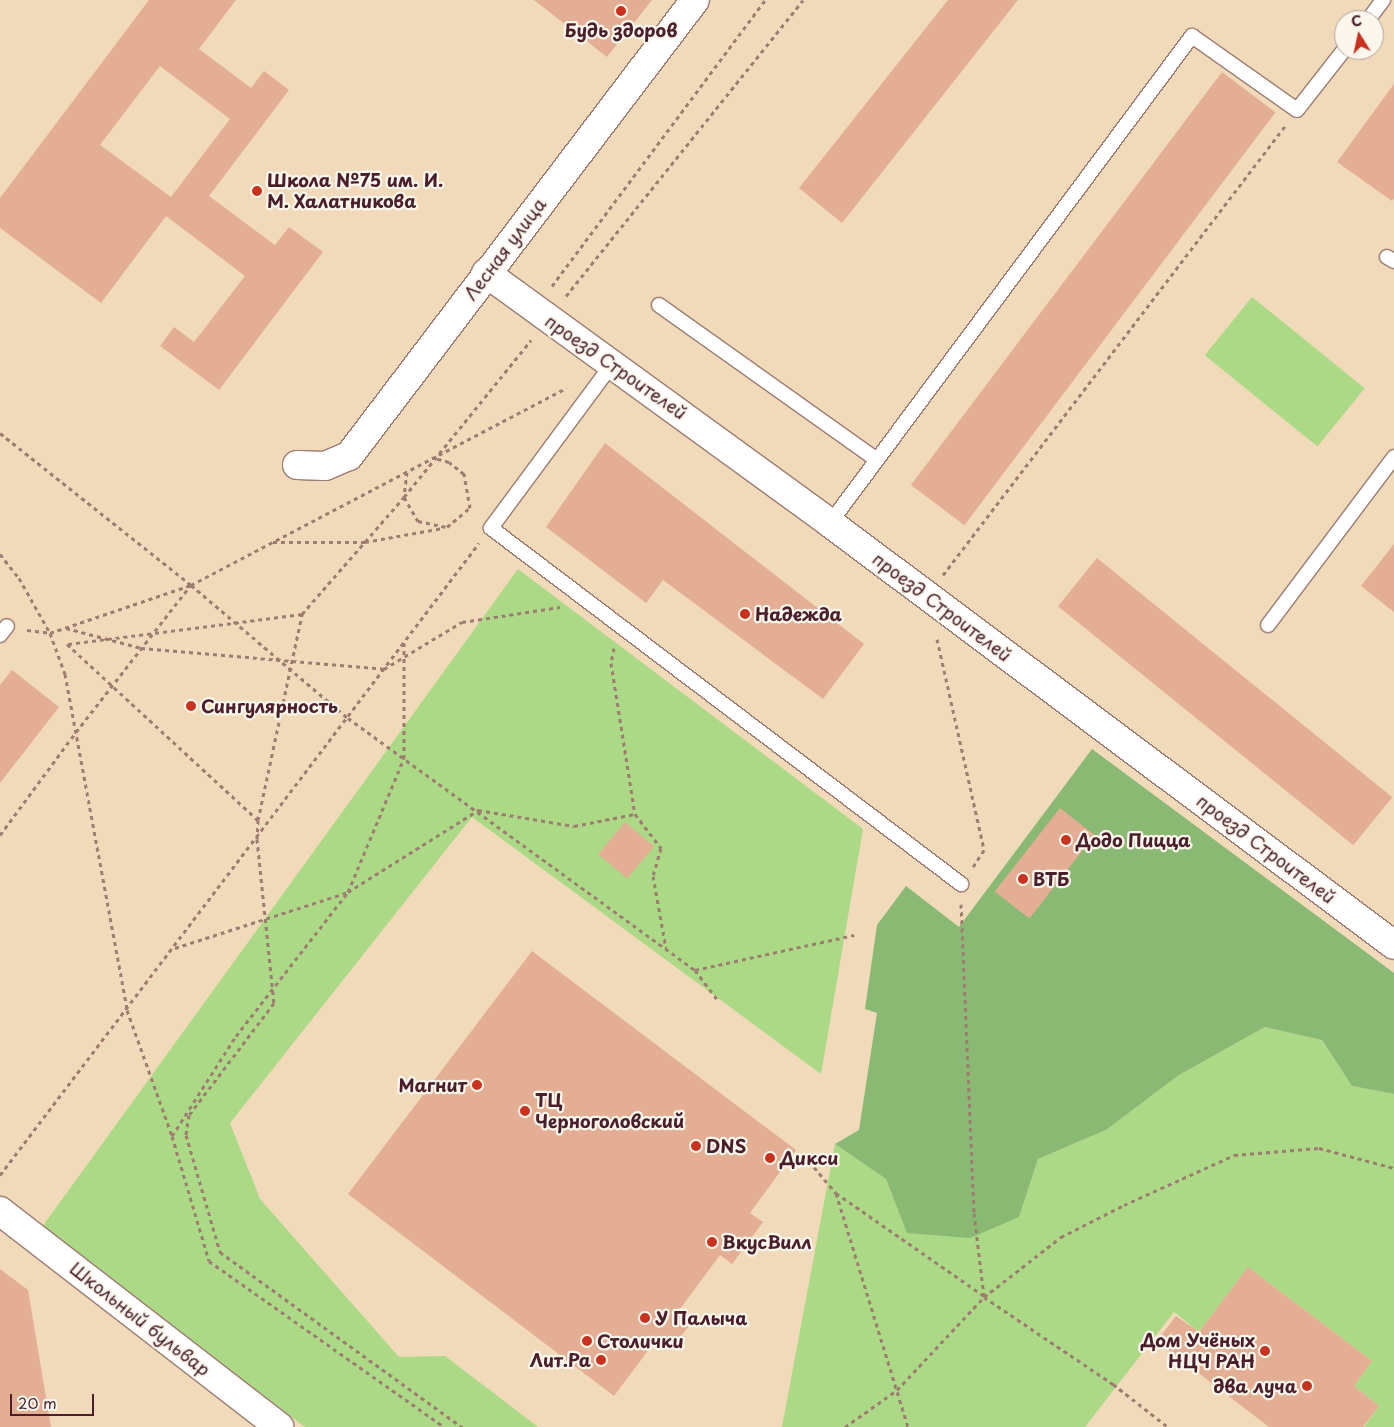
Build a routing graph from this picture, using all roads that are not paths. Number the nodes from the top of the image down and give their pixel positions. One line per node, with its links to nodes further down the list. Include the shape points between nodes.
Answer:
1 (695, 0): 5 (street, Лесная улица)
2 (1384, 0): 3 (lane)
3 (1376, 10)
4 (1336, 60): 9 (lane, via 1298,110 1192,36)
5 (486, 273): 7 (street, проезд Строителей); 10 (street, Лесная улица, via 349,456 325,466)
6 (659, 305): 9 (lane)
7 (614, 363): 11 (street, проезд Строителей); 13 (lane, via 491,528)
8 (1394, 457): 12 (lane)
9 (877, 460): 11 (lane)
10 (297, 465)
11 (830, 523): 14 (street, проезд Строителей)
12 (1268, 625)
13 (961, 884)
14 (1394, 945)
15 (0, 1211): 16 (street, Школьный бульвар)
16 (279, 1427)

